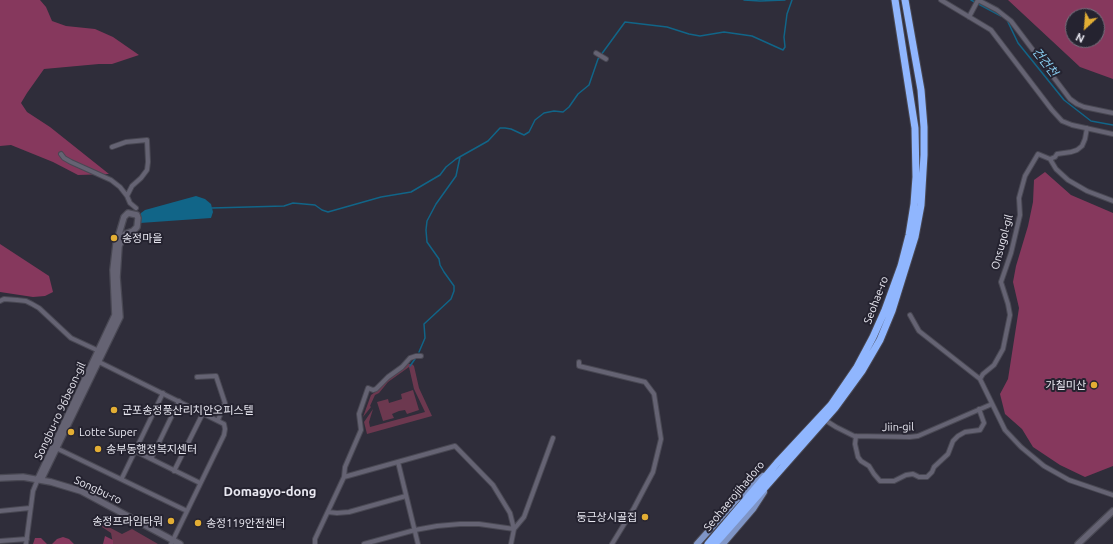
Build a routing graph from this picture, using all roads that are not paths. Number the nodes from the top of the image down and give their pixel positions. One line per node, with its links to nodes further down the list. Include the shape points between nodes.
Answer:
1 (895, 0): 38 (highway, Seohae-ro, via 915,128 916,184 909,235 885,310 857,367 830,404)
2 (905, 0): 31 (highway, Seohae-ro, via 921,90 924,127 921,198 915,236 892,311 880,340 862,371)
3 (941, 0): 5 (street)
4 (978, 0): 5 (street); 8 (street, via 1011,21 1070,99 1084,107)
5 (969, 17): 9 (street, via 991,30 1062,121)
6 (596, 53): 7 (street)
7 (606, 59)
8 (1113, 113)
9 (1087, 128): 10 (street); 13 (street, Onsugol-gil, via 1082,146)
10 (1113, 134)
11 (112, 147): 14 (street, via 126,142 147,140 147,170 132,186)
12 (61, 154): 14 (street, via 71,162 111,180)
13 (1050, 159): 15 (street, via 1056,170 1068,180); 24 (street, Onsugol-gil, via 1038,154 1022,186 1019,198 1020,215 1001,282 1010,314 1003,349 994,365)
14 (127, 196): 16 (street)
15 (1113, 201)
16 (136, 208)
17 (0, 301): 19 (street, via 17,300 32,304 70,338)
18 (910, 315): 24 (street, via 918,331)
19 (99, 351): 21 (street, Songbu-ro 96beon-gil); 21 (street, Songbu-ro 96beon-gil, via 115,315 113,270 116,244 124,217 128,213 134,214 138,218 137,227 125,234 119,246 116,277 120,316)
20 (421, 356): 41 (street, via 410,358 376,389 368,388 359,414 361,430 345,467)
21 (96, 361): 25 (street); 34 (street, Songbu-ro 96beon-gil)
22 (580, 362): 64 (street, via 579,366 645,382 654,394 660,425 661,439 653,472)
23 (197, 377): 30 (street, via 216,376 225,403)
24 (980, 379): 27 (street)
25 (163, 393): 26 (street); 35 (street)
26 (179, 401): 29 (street); 36 (street)
27 (992, 404): 28 (street, Jiin-gil); 47 (street, via 1005,430 1044,466 1069,480)
28 (979, 409): 32 (street, Jiin-gil, via 918,436); 32 (street, via 984,423 980,430 965,432 958,436 948,454 927,477 914,474 894,481 880,481 870,466 858,457)
29 (203, 413): 30 (street); 39 (street)
30 (218, 420): 45 (street, via 224,424 225,430)
31 (825, 420): 32 (street, Jiin-gil); 40 (highway, Seohae-ro)
32 (856, 436)
33 (553, 438): 53 (street, via 524,517)
34 (55, 447): 43 (street); 44 (street, Songbu-ro 96beon-gil)
35 (135, 451): 36 (street); 43 (street)
36 (151, 458): 39 (street)
37 (400, 462): 41 (street); 46 (street); 53 (street, via 455,446 493,485 510,513)
38 (777, 463): 65 (main road, Seohae-ro, via 738,498); 66 (highway, Seohaerojihadoro)
39 (174, 471): 45 (street)
40 (778, 472): 67 (highway, Seohaerojihadoro); 68 (main road, Seohae-ro, via 753,509)
41 (344, 476): 52 (street)
42 (0, 478): 44 (street, Songbu-ro, via 23,476)
43 (122, 478): 50 (street)
44 (39, 480): 48 (street, via 33,491); 57 (street, Songbu-ro, via 81,491)
45 (200, 483): 50 (street)
46 (406, 496): 52 (street, via 349,512); 54 (street)
47 (1113, 496)
48 (30, 508): 49 (street); 55 (street)
49 (0, 511)
50 (187, 511): 57 (street)
51 (1113, 511): 69 (street)
52 (328, 512): 60 (street)
53 (514, 529): 54 (street, via 460,524); 63 (street)
54 (415, 530): 61 (street); 62 (street)
55 (27, 539): 56 (street); 58 (street)
56 (0, 541)
57 (172, 542): 59 (street, Songbu-ro)
58 (26, 544)
59 (180, 544)
60 (315, 544)
61 (364, 544)
62 (418, 544)
63 (511, 544)
64 (612, 544)
65 (697, 544)
66 (708, 544)
67 (715, 544)
68 (723, 544)
69 (1078, 544)

